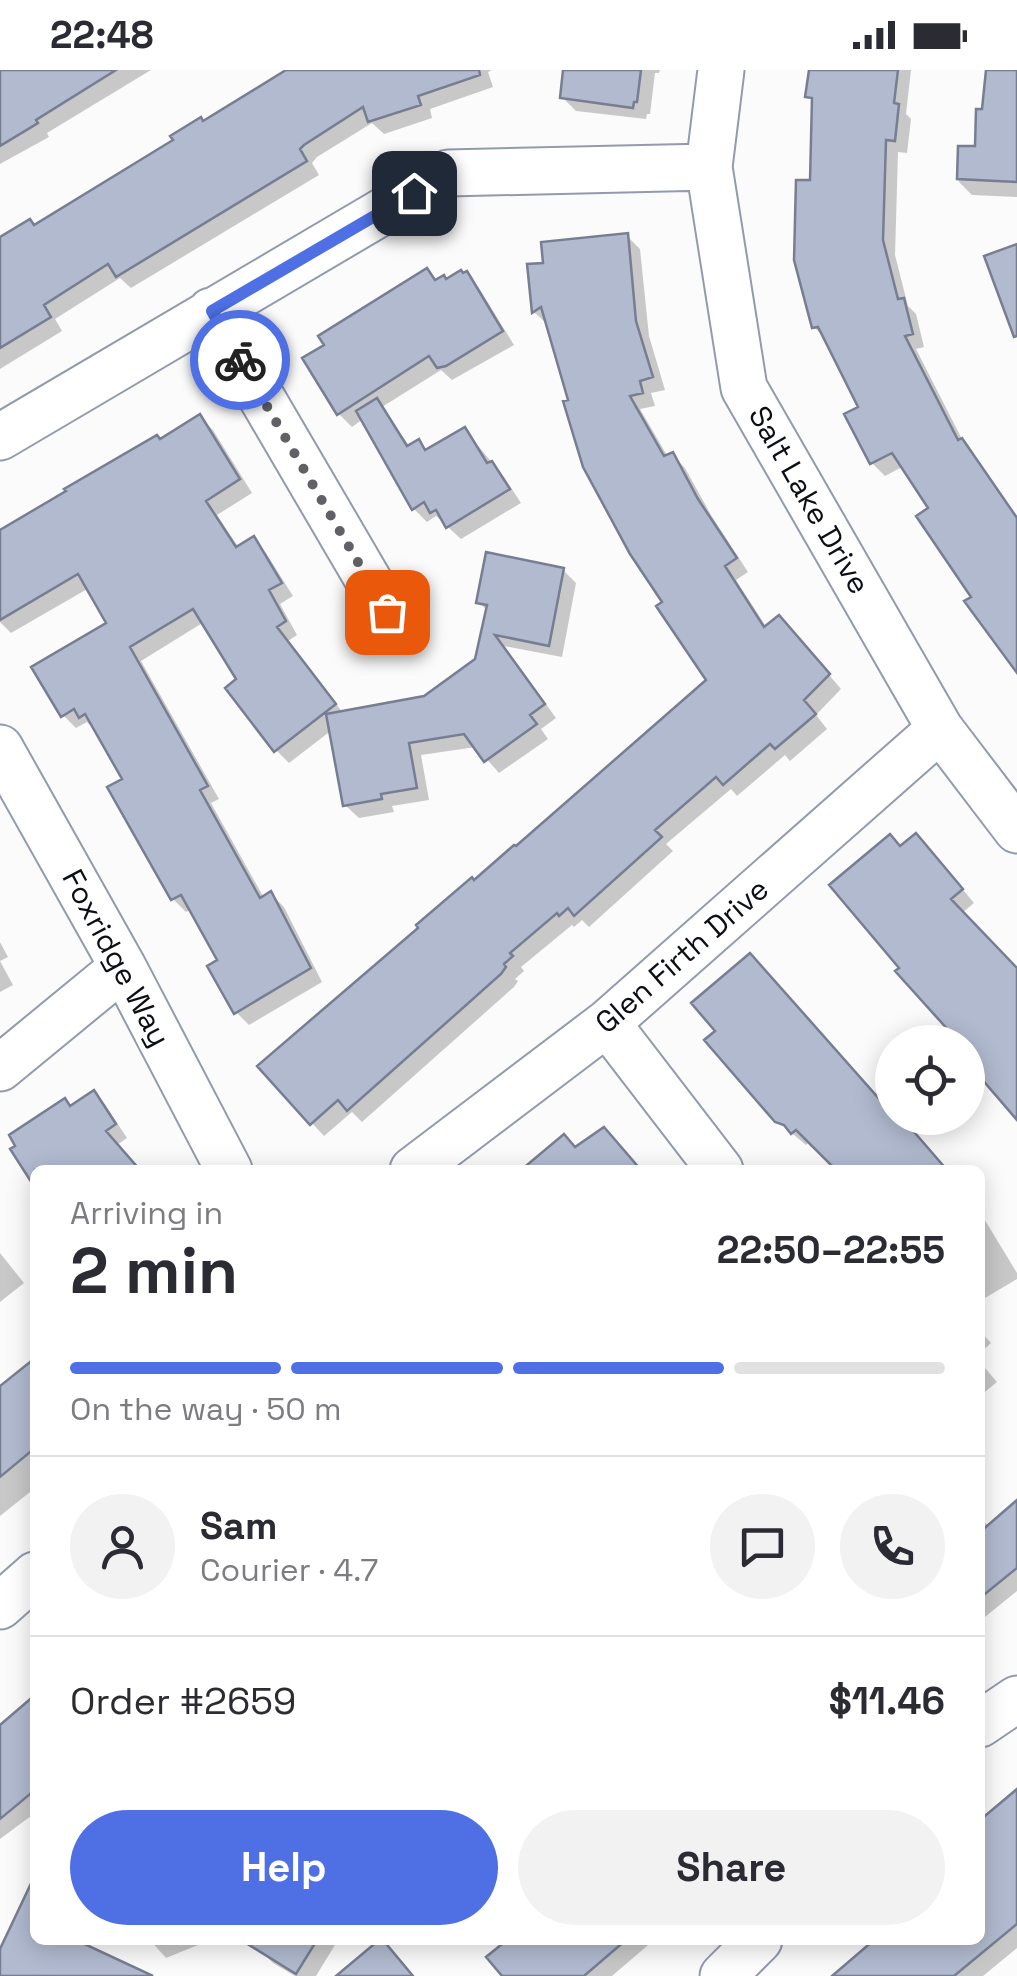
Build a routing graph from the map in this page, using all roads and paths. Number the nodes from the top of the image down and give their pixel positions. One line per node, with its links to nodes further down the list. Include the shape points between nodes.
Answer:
1 (720, 70): 2 (street, Salt Lake Drive)
2 (709, 167): 3 (street, via 448,173); 6 (street, Salt Lake Drive, via 744,388)
3 (212, 311): 4 (street); 5 (street)
4 (0, 437)
5 (387, 612)
6 (940, 729): 8 (street, Salt Lake Drive); 10 (street, Glen Firth Drive)
7 (0, 748): 9 (street, Foxridge Way)
8 (1017, 830)
9 (123, 967): 11 (street); 12 (street, Foxridge Way)
10 (608, 1023): 13 (street, Glen Firth Drive); 14 (street)
11 (0, 1068)
12 (226, 1165)
13 (420, 1165)
14 (716, 1165)
15 (30, 1579): 16 (street)
16 (0, 1606)
17 (1017, 1699): 18 (street)
18 (985, 1721)
19 (754, 1945): 20 (street)
20 (724, 1976)

